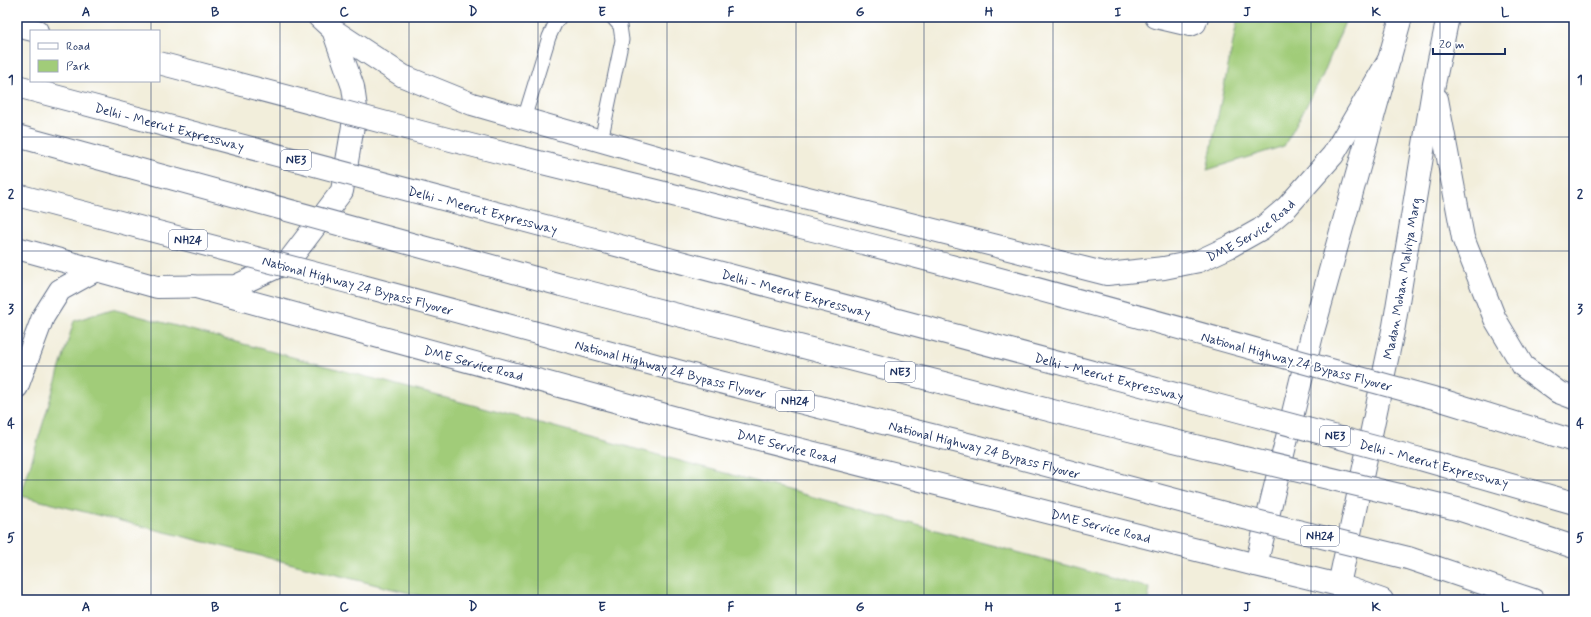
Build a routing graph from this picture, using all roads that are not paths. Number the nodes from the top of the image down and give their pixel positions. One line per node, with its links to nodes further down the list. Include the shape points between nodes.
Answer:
1 (560, 17): 14 (lane, via 549,37)
2 (612, 17): 16 (lane, via 620,26 622,40)
3 (1156, 17): 4 (main road, via 1190,25)
4 (1197, 17)
5 (1402, 17): 10 (main road)
6 (1448, 17): 12 (main road, Madan Mohan Malviya Marg)
7 (326, 24): 14 (main road, DME Service Road, via 404,76 472,104); 20 (main road, via 353,87 356,108 342,191 288,262 236,286)
8 (17, 26): 9 (main road)
9 (32, 30)
10 (1390, 58): 16 (main road, DME Service Road, via 1332,155 1287,207 1261,229 1199,260 1164,268 1107,274 745,182); 26 (main road, via 1312,335)
11 (160, 63): 23 (main road, National Highway 24 Bypass Flyover, bridge, via 505,155 796,226 1081,301 1441,400)
12 (1434, 84): 22 (main road, via 1463,238 1495,319 1523,366 1558,392); 27 (main road, Madan Mohan Malviya Marg)
13 (17, 86): 24 (main road, Delhi - Meerut Expressway / NE3, bridge, via 1420,459)
14 (524, 119): 16 (main road, DME Service Road)
15 (17, 136): 25 (main road, NE3, bridge, via 561,285 1080,418 1461,510)
16 (601, 141)
17 (17, 195): 29 (main road, National Highway 24 Bypass Flyover / NH24, bridge, via 1232,516 1394,554)
18 (17, 248): 19 (main road)
19 (96, 270): 20 (main road, via 157,287); 21 (main road, via 60,290 43,317)
20 (192, 286): 26 (main road, DME Service Road, via 684,420)
21 (17, 387)
22 (1574, 398)
23 (1574, 442)
24 (1574, 503)
25 (1574, 547)
26 (1256, 565): 27 (main road, DME Service Road)
27 (1350, 592): 28 (main road, DME Service Road)
28 (1382, 600)
29 (1533, 600)

